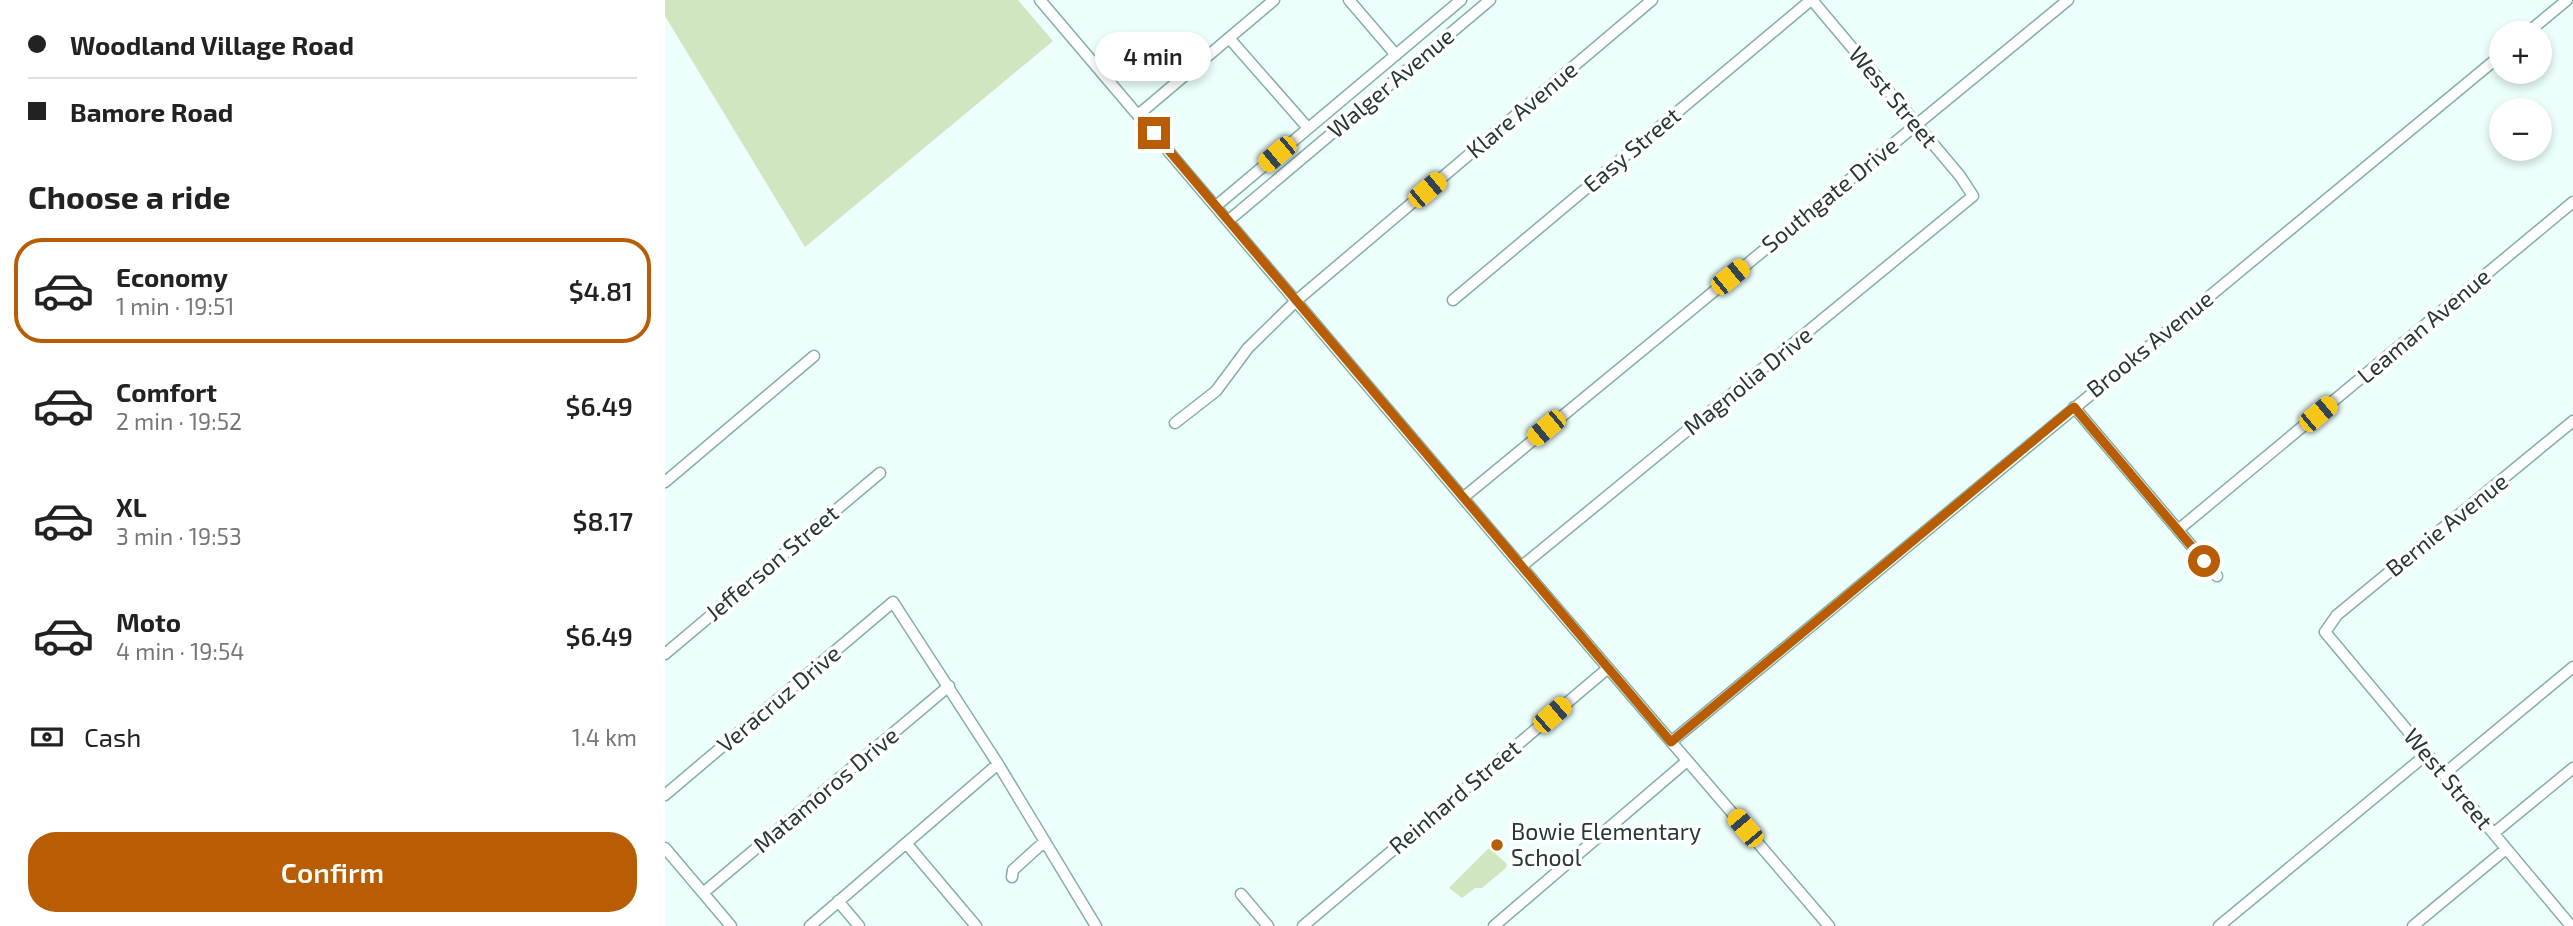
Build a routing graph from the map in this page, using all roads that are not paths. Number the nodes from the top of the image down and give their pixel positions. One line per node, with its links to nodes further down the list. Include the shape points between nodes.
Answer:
1 (1040, 0): 14 (street)
2 (1274, 0): 11 (street)
3 (1349, 0): 12 (street)
4 (1461, 0): 12 (street, Walger Avenue)
5 (1490, 0): 20 (street, Walger Avenue)
6 (1652, 0): 22 (street, Klare Avenue)
7 (1811, 0): 15 (street, West Street); 21 (street, Easy Street)
8 (2068, 0): 15 (street, Southgate Drive)
9 (2567, 0): 10 (street)
10 (2542, 21)
11 (1229, 38): 14 (street); 16 (street)
12 (1396, 55): 16 (street, Walger Avenue)
13 (2489, 65): 24 (street, Brooks Avenue)
14 (1138, 115): 19 (street)
15 (1916, 124): 17 (street, West Street); 29 (street, Southgate Drive)
16 (1308, 128): 19 (street, Walger Avenue)
17 (1973, 196): 31 (street, Magnolia Drive)
18 (2573, 202): 30 (street, Leaman Avenue)
19 (1216, 206): 20 (street)
20 (1228, 221): 22 (street)
21 (1454, 300)
22 (1296, 301): 26 (street, Klare Avenue, via 1248,348 1216,390); 29 (street)
23 (814, 356): 28 (street)
24 (2074, 407): 30 (street); 38 (street, Brooks Avenue)
25 (2573, 421): 33 (street, Bernie Avenue, via 2337,615)
26 (1175, 423)
27 (880, 473): 34 (street, Jefferson Street)
28 (665, 482)
29 (1464, 497): 31 (street)
30 (2178, 530): 32 (street)
31 (1522, 566): 36 (street)
32 (2217, 576)
33 (2325, 632): 39 (street, West Street)
34 (665, 654)
35 (2573, 667): 43 (street)
36 (1607, 669): 38 (street); 60 (street, Reinhard Street)
37 (949, 686): 41 (street); 44 (street, Veracruz Drive, via 893,602); 51 (street, Matamoros Drive)
38 (1671, 742): 40 (street)
39 (2427, 754): 43 (street, West Street); 63 (street)
40 (1687, 761): 61 (street); 62 (street)
41 (998, 764): 46 (street); 47 (street)
42 (2573, 768): 45 (street)
43 (2444, 774): 45 (street, West Street)
44 (665, 795)
45 (2494, 833): 49 (street, West Street)
46 (1045, 841): 50 (street); 58 (street)
47 (906, 844): 53 (street); 57 (street)
48 (665, 848): 51 (street)
49 (2506, 849): 64 (street); 65 (street, West Street)
50 (1011, 877)
51 (703, 893): 54 (street)
52 (1241, 894): 59 (street)
53 (838, 901): 55 (street); 56 (street)
54 (727, 925)
55 (810, 926)
56 (859, 926)
57 (976, 926)
58 (1096, 926)
59 (1268, 926)
60 (1303, 926)
61 (1494, 926)
62 (1829, 926)
63 (2220, 926)
64 (2413, 926)
65 (2571, 926)

